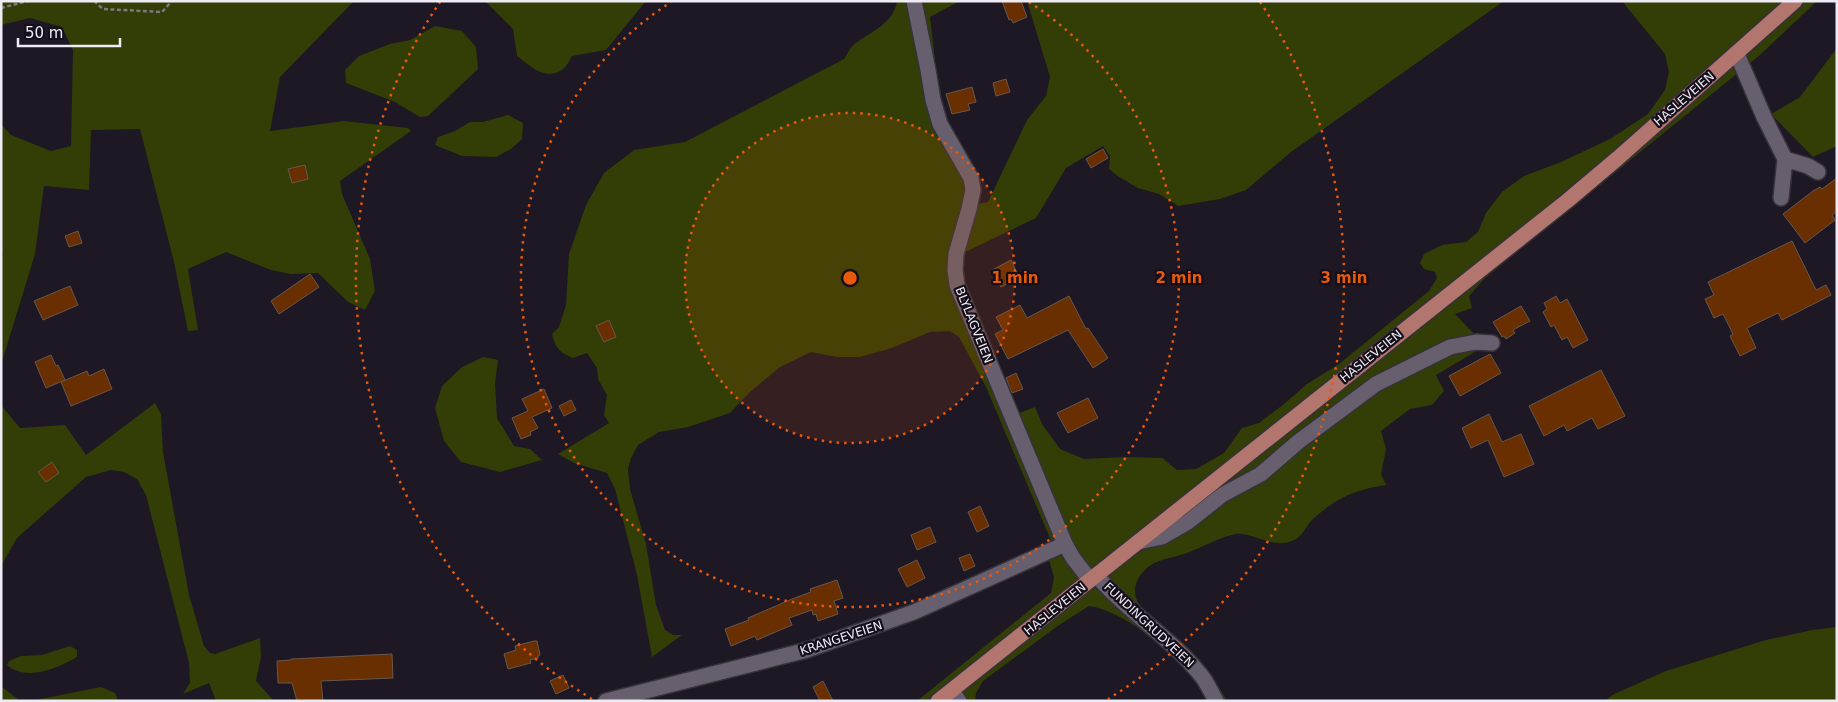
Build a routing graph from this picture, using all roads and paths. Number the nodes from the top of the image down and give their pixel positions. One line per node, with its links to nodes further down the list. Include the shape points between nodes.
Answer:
1 (28, 1): 6 (path)
2 (94, 1): 3 (path, via 102,8 162,12)
3 (172, 1)
4 (914, 1): 13 (street, BLYLAGVEIEN, via 935,108 940,124 971,178 973,190 956,254 957,285)
5 (1796, 1): 7 (main road, HASLEVEIEN)
6 (1, 8)
7 (1736, 54): 8 (street); 12 (main road, HASLEVEIEN, via 1567,201)
8 (1785, 159): 9 (street); 10 (street)
9 (1818, 172)
10 (1782, 198)
11 (1492, 343): 12 (street, via 1476,342 1450,347 1376,384 1261,474 1222,495 1188,522 1162,537)
12 (1138, 542): 14 (main road, HASLEVEIEN)
13 (1065, 544): 14 (street, BLYLAGVEIEN, via 1073,558); 16 (street, KRANGEVEIEN, via 914,612 840,639)
14 (1093, 578): 15 (main road, HASLEVEIEN); 18 (street, FUNDINGRUDVEIEN, via 1191,664)
15 (955, 696): 17 (main road, HASLEVEIEN)
16 (606, 701)
17 (938, 701)
18 (1216, 701)

